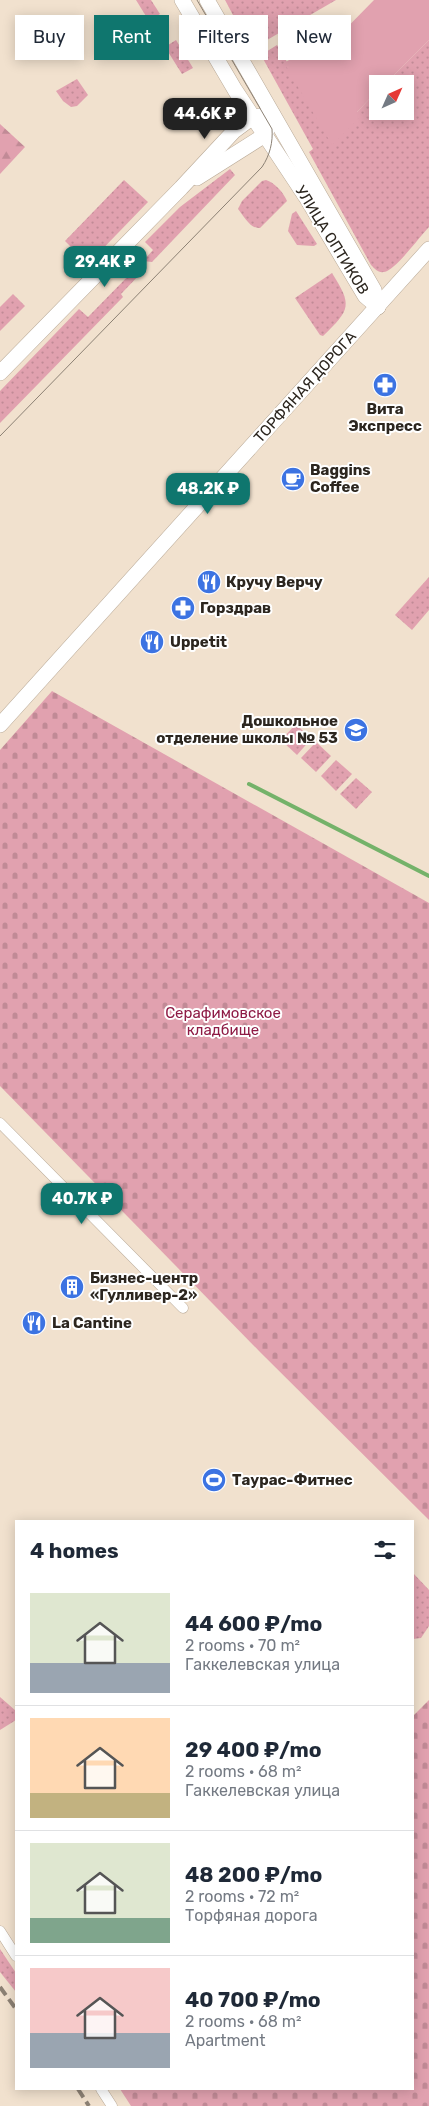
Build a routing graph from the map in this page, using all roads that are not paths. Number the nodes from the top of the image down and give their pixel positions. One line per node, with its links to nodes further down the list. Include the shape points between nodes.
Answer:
1 (182, 0): 4 (main road, УЛИЦА ОПТИКОВ)
2 (206, 0): 3 (main road, УЛИЦА ОПТИКОВ)
3 (273, 115): 4 (main road); 5 (main road); 8 (main road, УЛИЦА ОПТИКОВ, via 374,290)
4 (253, 117): 5 (main road, УЛИЦА ОПТИКОВ); 6 (main road, via 234,131)
5 (265, 135): 6 (main road); 8 (main road, УЛИЦА ОПТИКОВ, via 365,296)
6 (181, 188): 9 (main road)
7 (429, 249): 8 (main road, ТОРФЯНАЯ ДОРОГА)
8 (378, 307): 10 (main road, ТОРФЯНАЯ ДОРОГА)
9 (0, 373)
10 (0, 725)
11 (0, 1123): 12 (street)
12 (183, 1308)
13 (0, 1931): 14 (street)
14 (15, 1954)
15 (102, 2090): 16 (street)
16 (112, 2106)

